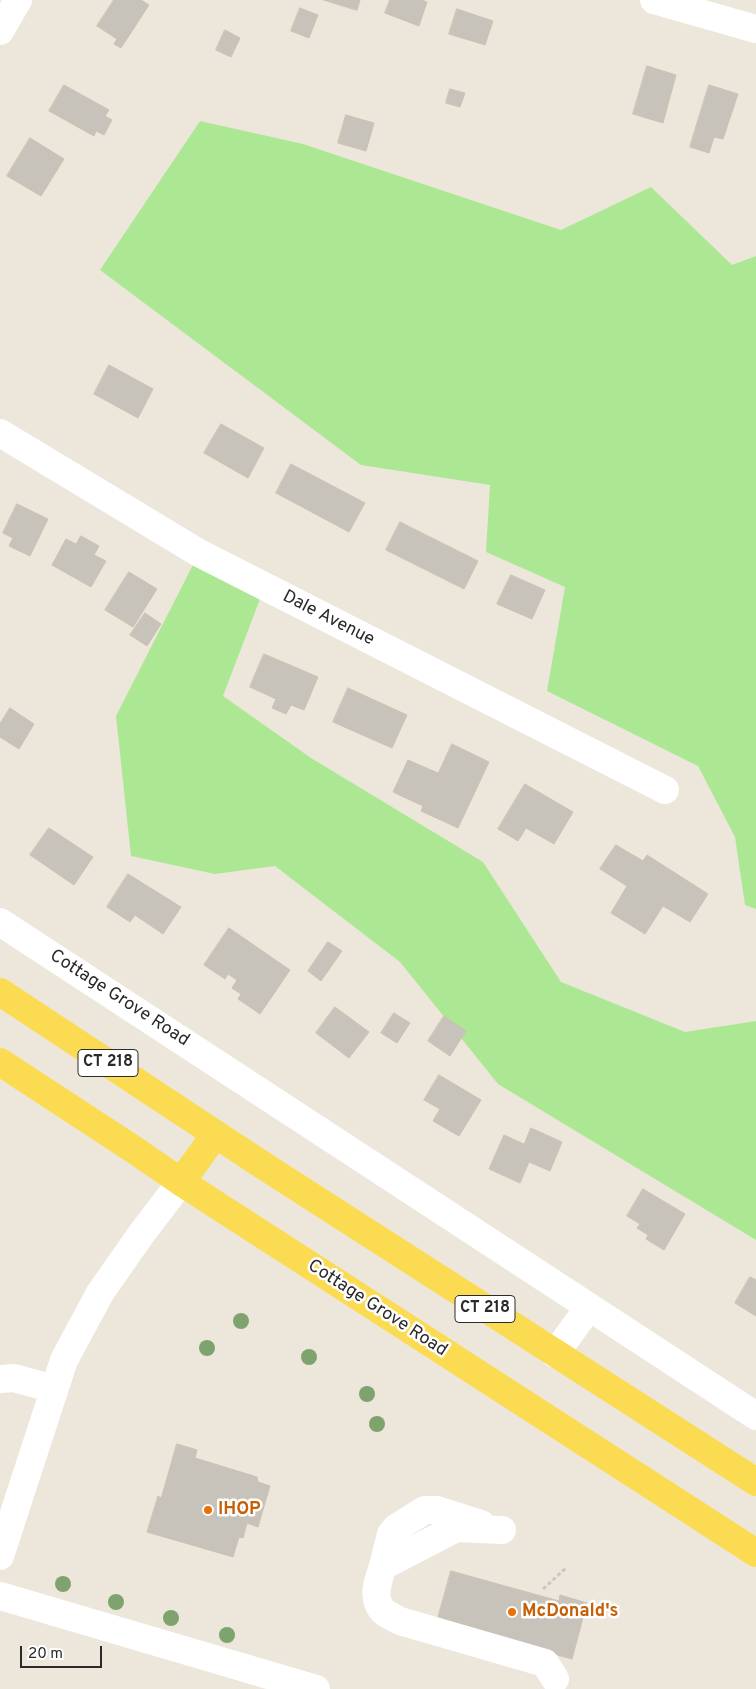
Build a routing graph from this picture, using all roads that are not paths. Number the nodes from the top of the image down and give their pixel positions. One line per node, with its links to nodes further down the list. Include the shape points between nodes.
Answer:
1 (18, 0): 4 (street)
2 (654, 0): 3 (street)
3 (756, 29)
4 (0, 31)
5 (0, 432): 6 (street, Dale Avenue, via 199,553)
6 (665, 790)
7 (0, 922): 12 (street, Cottage Grove Road)
8 (0, 992): 10 (main road, CT 218)
9 (0, 1062): 11 (main road, Cottage Grove Road)
10 (215, 1135): 11 (main road); 13 (main road, CT 218)
11 (181, 1182): 15 (street, via 100,1293 64,1360); 19 (main road, Cottage Grove Road)
12 (589, 1307): 13 (street); 16 (street, Cottage Grove Road)
13 (555, 1354): 17 (main road, CT 218)
14 (0, 1379): 15 (street, via 14,1378)
15 (54, 1389): 20 (street)
16 (756, 1416)
17 (756, 1482)
18 (502, 1530): 22 (street, via 456,1528 383,1566 376,1596 383,1611 400,1621 545,1663)
19 (756, 1553)
20 (0, 1556)
21 (0, 1596): 23 (street)
22 (555, 1679)
23 (316, 1689)

